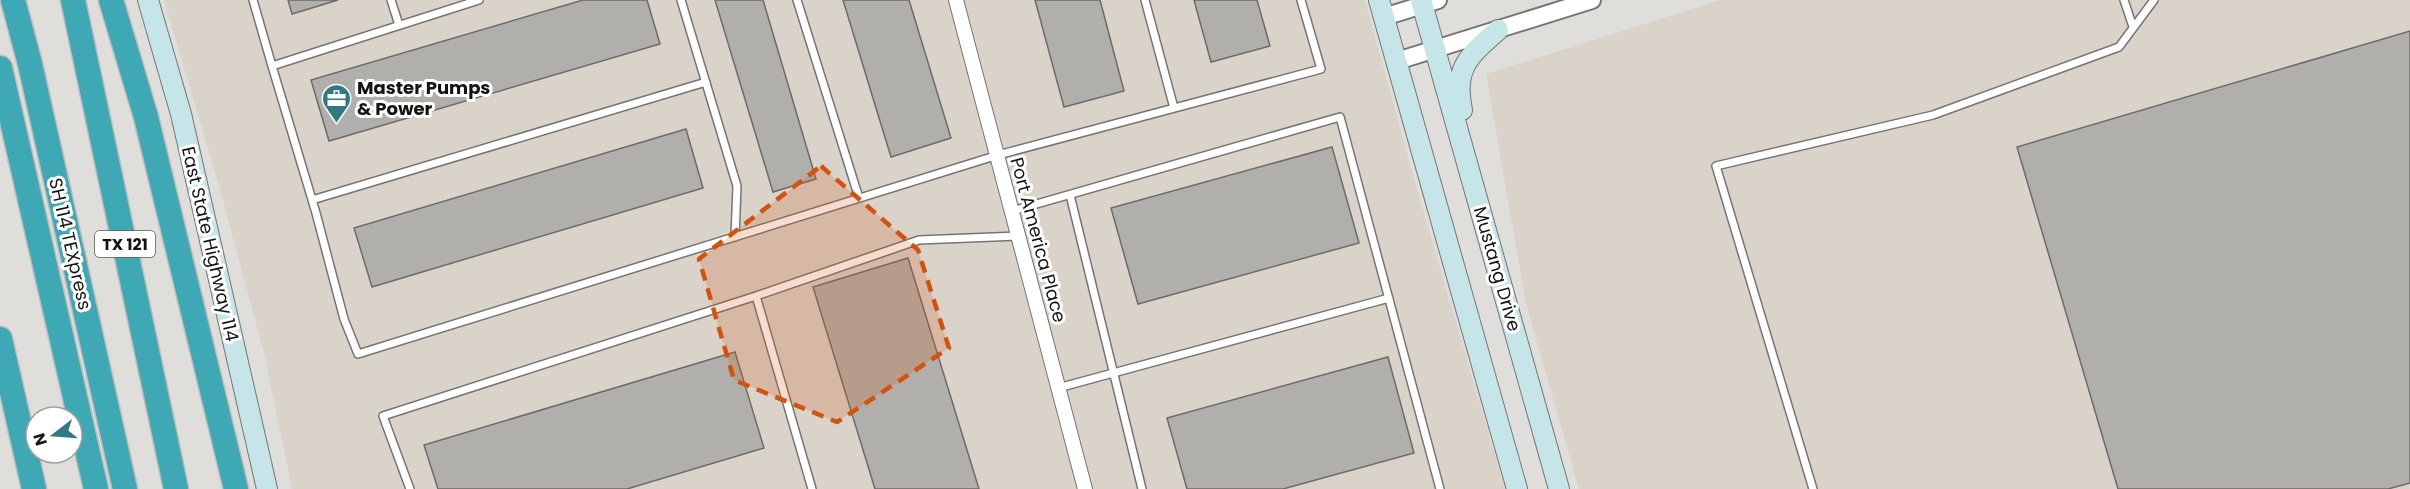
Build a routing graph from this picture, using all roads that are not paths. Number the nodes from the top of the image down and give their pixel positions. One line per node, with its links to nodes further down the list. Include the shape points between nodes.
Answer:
1 (13, 0): 42 (highway, SH 114 TEXpress)
2 (73, 0): 43 (highway, TX 121)
3 (111, 0): 44 (highway, via 146,117)
4 (148, 0): 45 (main road, East State Highway 114, via 181,114)
5 (253, 0): 23 (lane)
6 (391, 0): 18 (lane)
7 (479, 0): 18 (lane)
8 (681, 0): 25 (lane)
9 (797, 0): 29 (lane)
10 (956, 0): 27 (street, Port America Place)
11 (1145, 0): 26 (lane)
12 (1301, 0): 26 (lane, via 1321,69)
13 (1592, 0): 20 (street)
14 (2124, 0): 19 (lane)
15 (2153, 0): 19 (lane)
16 (1427, 2): 17 (street); 21 (main road, Mustang Drive)
17 (1382, 9): 22 (main road)
18 (399, 25): 23 (lane)
19 (2133, 27): 53 (lane, via 2119,46 1933,115 1716,166)
20 (1498, 30): 21 (street); 34 (main road, via 1461,72 1458,94)
21 (1435, 49): 22 (street); 34 (main road, Mustang Drive)
22 (1397, 61): 51 (main road)
23 (272, 66): 30 (lane)
24 (0, 68): 41 (highway, SH 114 TEXpress)
25 (706, 82): 30 (lane); 33 (lane, via 737,186)
26 (1174, 108): 27 (lane)
27 (998, 156): 29 (lane); 31 (street, Port America Place)
28 (1070, 195): 31 (lane); 36 (lane, via 1340,117); 38 (lane)
29 (859, 198): 33 (lane)
30 (312, 200): 33 (lane, via 344,319 358,354)
31 (1012, 211): 32 (street, Port America Place)
32 (1019, 236): 35 (lane, via 920,240); 39 (street, Port America Place)
33 (735, 237)
34 (1498, 274): 52 (main road, Mustang Drive)
35 (756, 296): 46 (lane, via 383,416); 47 (lane)
36 (1389, 298): 38 (lane); 50 (lane)
37 (0, 339): 40 (highway)
38 (1114, 373): 39 (lane); 49 (lane)
39 (1058, 388): 48 (street, Port America Place)
40 (34, 489)
41 (96, 489)
42 (125, 489)
43 (176, 489)
44 (236, 489)
45 (267, 489)
46 (410, 489)
47 (812, 489)
48 (1085, 489)
49 (1142, 489)
50 (1440, 489)
51 (1517, 489)
52 (1559, 489)
53 (1813, 489)

